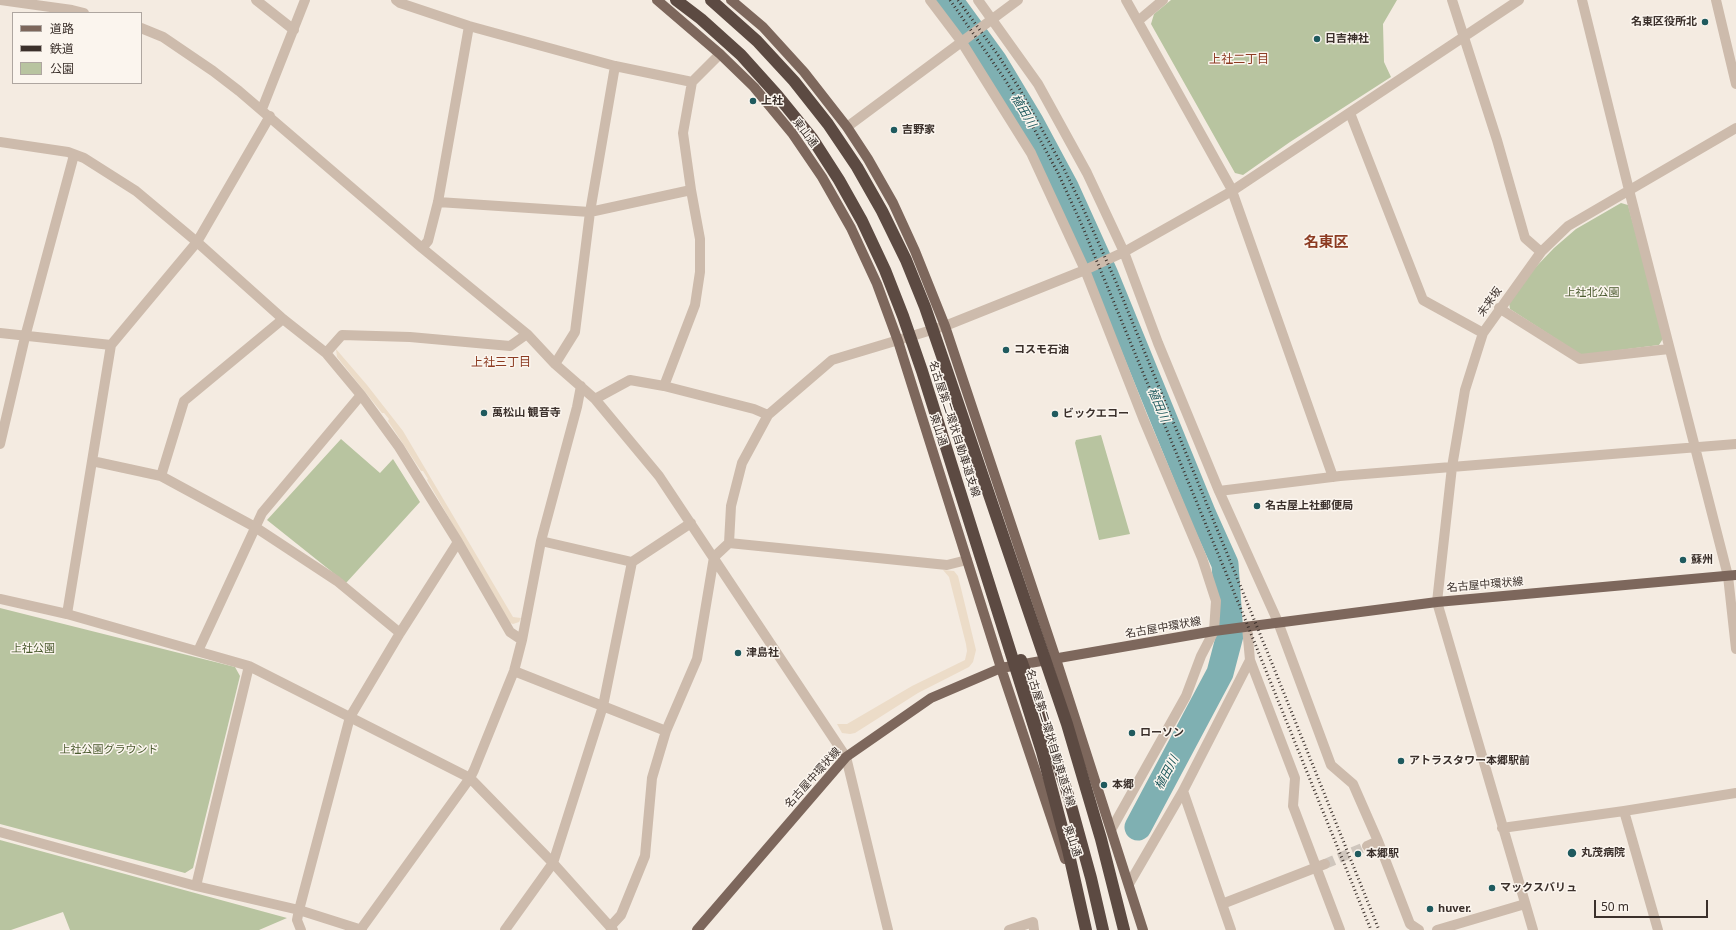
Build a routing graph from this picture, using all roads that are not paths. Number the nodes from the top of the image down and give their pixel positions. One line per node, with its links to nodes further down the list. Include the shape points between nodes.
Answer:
1 (0, 0): 18 (street)
2 (256, 0): 23 (street)
3 (305, 0): 23 (street)
4 (396, 0): 21 (street)
5 (657, 0): 26 (main road, 東山通)
6 (676, 0): 76 (highway, 名古屋第二環状自動車道支線, via 741,56 777,95 812,138 862,221 903,316)
7 (711, 0): 101 (highway, 名古屋第二環状自動車道支線, via 757,41 794,81 828,124 882,211 925,307 1067,724)
8 (732, 0): 32 (main road, via 763,27 804,72)
9 (930, 0): 25 (street)
10 (978, 0): 19 (street)
11 (1018, 0): 19 (street)
12 (1126, 0): 20 (street)
13 (1163, 0): 20 (street)
14 (1452, 0): 24 (street)
15 (1519, 0): 24 (street)
16 (1582, 0): 37 (street)
17 (1716, 0): 29 (street)
18 (78, 12)
19 (993, 19): 25 (street); 43 (street, via 1042,91 1087,173)
20 (1138, 21): 38 (street)
21 (469, 26): 27 (street); 39 (street)
22 (142, 28): 30 (street, via 175,45)
23 (294, 30): 30 (street)
24 (1464, 37): 31 (street); 44 (street, via 1498,140 1525,238)
25 (964, 39): 32 (street); 45 (street, via 1030,153)
26 (720, 54): 28 (street); 53 (main road, 東山通, via 754,88 792,133 822,177 877,284)
27 (615, 66): 28 (street); 40 (street)
28 (692, 82): 36 (street, via 683,133)
29 (1736, 84)
30 (266, 112): 41 (street); 42 (street)
31 (1350, 113): 38 (street); 50 (street, via 1423,300)
32 (847, 127): 48 (main road, via 893,203)
33 (1736, 128): 37 (street, 未来坂)
34 (0, 142): 35 (street)
35 (74, 155): 41 (street, via 84,158 136,190); 52 (street)
36 (691, 190): 40 (street); 59 (street, via 700,239 700,272 695,305)
37 (1629, 190): 44 (street, 未来坂, via 1568,226); 55 (street)
38 (1232, 191): 43 (street); 69 (street)
39 (438, 202): 40 (street); 42 (street, via 428,241)
40 (590, 212): 57 (street, via 575,332)
41 (197, 242): 47 (street); 54 (street)
42 (422, 248): 51 (street)
43 (1124, 252): 45 (street); 70 (street)
44 (1541, 252): 46 (street, 未来坂)
45 (1088, 269): 48 (street); 86 (street, via 1143,418 1202,558 1216,601)
46 (1499, 308): 50 (street, 未来坂); 55 (street, via 1580,359)
47 (283, 320): 56 (street); 68 (street, via 184,401)
48 (945, 326): 53 (street); 91 (main road)
49 (0, 333): 52 (street)
50 (1483, 333): 67 (street, 未来坂, via 1465,390)
51 (527, 334): 56 (street, via 510,346 410,337 342,335); 57 (street)
52 (25, 337): 54 (street); 63 (street)
53 (898, 341): 62 (street, via 832,360); 78 (main road, 東山通)
54 (111, 345): 66 (street)
55 (1669, 349): 65 (street)
56 (326, 354): 60 (street)
57 (555, 364): 58 (street)
58 (581, 386): 61 (street); 73 (street)
59 (664, 386): 61 (street, via 630,380); 62 (street, via 754,409)
60 (361, 395): 72 (street, via 262,513); 74 (street, via 398,447)
61 (595, 399): 71 (street, via 659,476)
62 (768, 415): 75 (street, via 742,463 731,506)
63 (0, 444)
64 (1736, 444): 65 (street)
65 (1694, 448): 67 (street); 80 (street)
66 (92, 461): 68 (street); 83 (street)
67 (1452, 468): 69 (street); 82 (street, 未来坂)
68 (161, 476): 72 (street)
69 (1332, 477): 70 (street)
70 (1219, 490): 84 (street)
71 (691, 523): 77 (street); 79 (street)
72 (256, 526): 87 (street, via 337,581); 90 (street)
73 (541, 541): 79 (street); 88 (street)
74 (458, 542): 87 (street); 88 (street, via 510,632)
75 (729, 543): 77 (street); 78 (street, via 947,565)
76 (977, 544): 125 (highway, 名古屋第二環状自動車道支線, via 1056,801); 126 (highway, via 1053,749 1080,837)
77 (714, 557): 98 (street, via 697,659); 99 (street)
78 (967, 560): 94 (main road, 東山通)
79 (632, 562): 96 (street)
80 (1732, 576): 82 (main road, 名古屋中環状線); 89 (street)
81 (0, 599): 83 (street)
82 (1437, 602): 84 (main road, 名古屋中環状線); 105 (street)
83 (67, 614): 90 (street)
84 (1278, 622): 85 (main road, 名古屋中環状線); 108 (street, via 1331,765 1353,784)
85 (1243, 627): 86 (main road, 名古屋中環状線); 92 (street)
86 (1219, 630): 91 (main road, 名古屋中環状線); 106 (street, via 1201,656 1186,696)
87 (400, 633): 97 (street)
88 (522, 640): 95 (street)
89 (1736, 649)
90 (198, 651): 93 (street)
91 (1056, 659): 94 (main road, 名古屋中環状線); 106 (main road)
92 (1250, 660): 102 (street); 111 (street, via 1294,778 1293,806)
93 (250, 666): 97 (street); 113 (street)
94 (1001, 668): 99 (main road, 名古屋中環状線, via 931,698); 125 (main road, 東山通, via 1069,870)
95 (514, 671): 96 (street); 100 (street)
96 (603, 706): 98 (street); 110 (street)
97 (350, 717): 100 (street); 116 (street)
98 (666, 731): 117 (street, via 652,778 645,856 621,915)
99 (846, 757): 121 (main road, 名古屋中環状線); 122 (street)
100 (470, 778): 110 (street); 119 (street)
101 (1084, 781): 127 (highway, 名古屋第二環状自動車道支線); 128 (highway)
102 (1183, 791): 112 (street); 114 (street)
103 (1736, 793): 104 (street)
104 (1624, 811): 105 (street); 135 (street)
105 (1502, 828): 115 (street)
106 (1111, 830): 112 (main road)
107 (0, 832): 113 (street)
108 (1378, 841): 109 (street); 132 (street, via 1410,924)
109 (1367, 846)
110 (553, 863): 117 (street); 120 (street)
111 (1321, 866): 114 (street); 131 (street)
112 (1129, 884): 129 (main road)
113 (196, 886): 116 (street)
114 (1222, 904): 130 (street)
115 (1524, 904): 133 (street); 134 (street)
116 (299, 910): 118 (street, via 297,920); 119 (street)
117 (612, 928)
118 (301, 930)
119 (362, 930)
120 (505, 930)
121 (697, 930)
122 (888, 930)
123 (1009, 930): 124 (street, via 1033,922)
124 (1034, 930)
125 (1086, 930)
126 (1103, 930)
127 (1124, 930)
128 (1133, 930)
129 (1143, 930)
130 (1230, 930)
131 (1340, 930)
132 (1419, 930)
133 (1437, 930)
134 (1532, 930)
135 (1658, 930)

